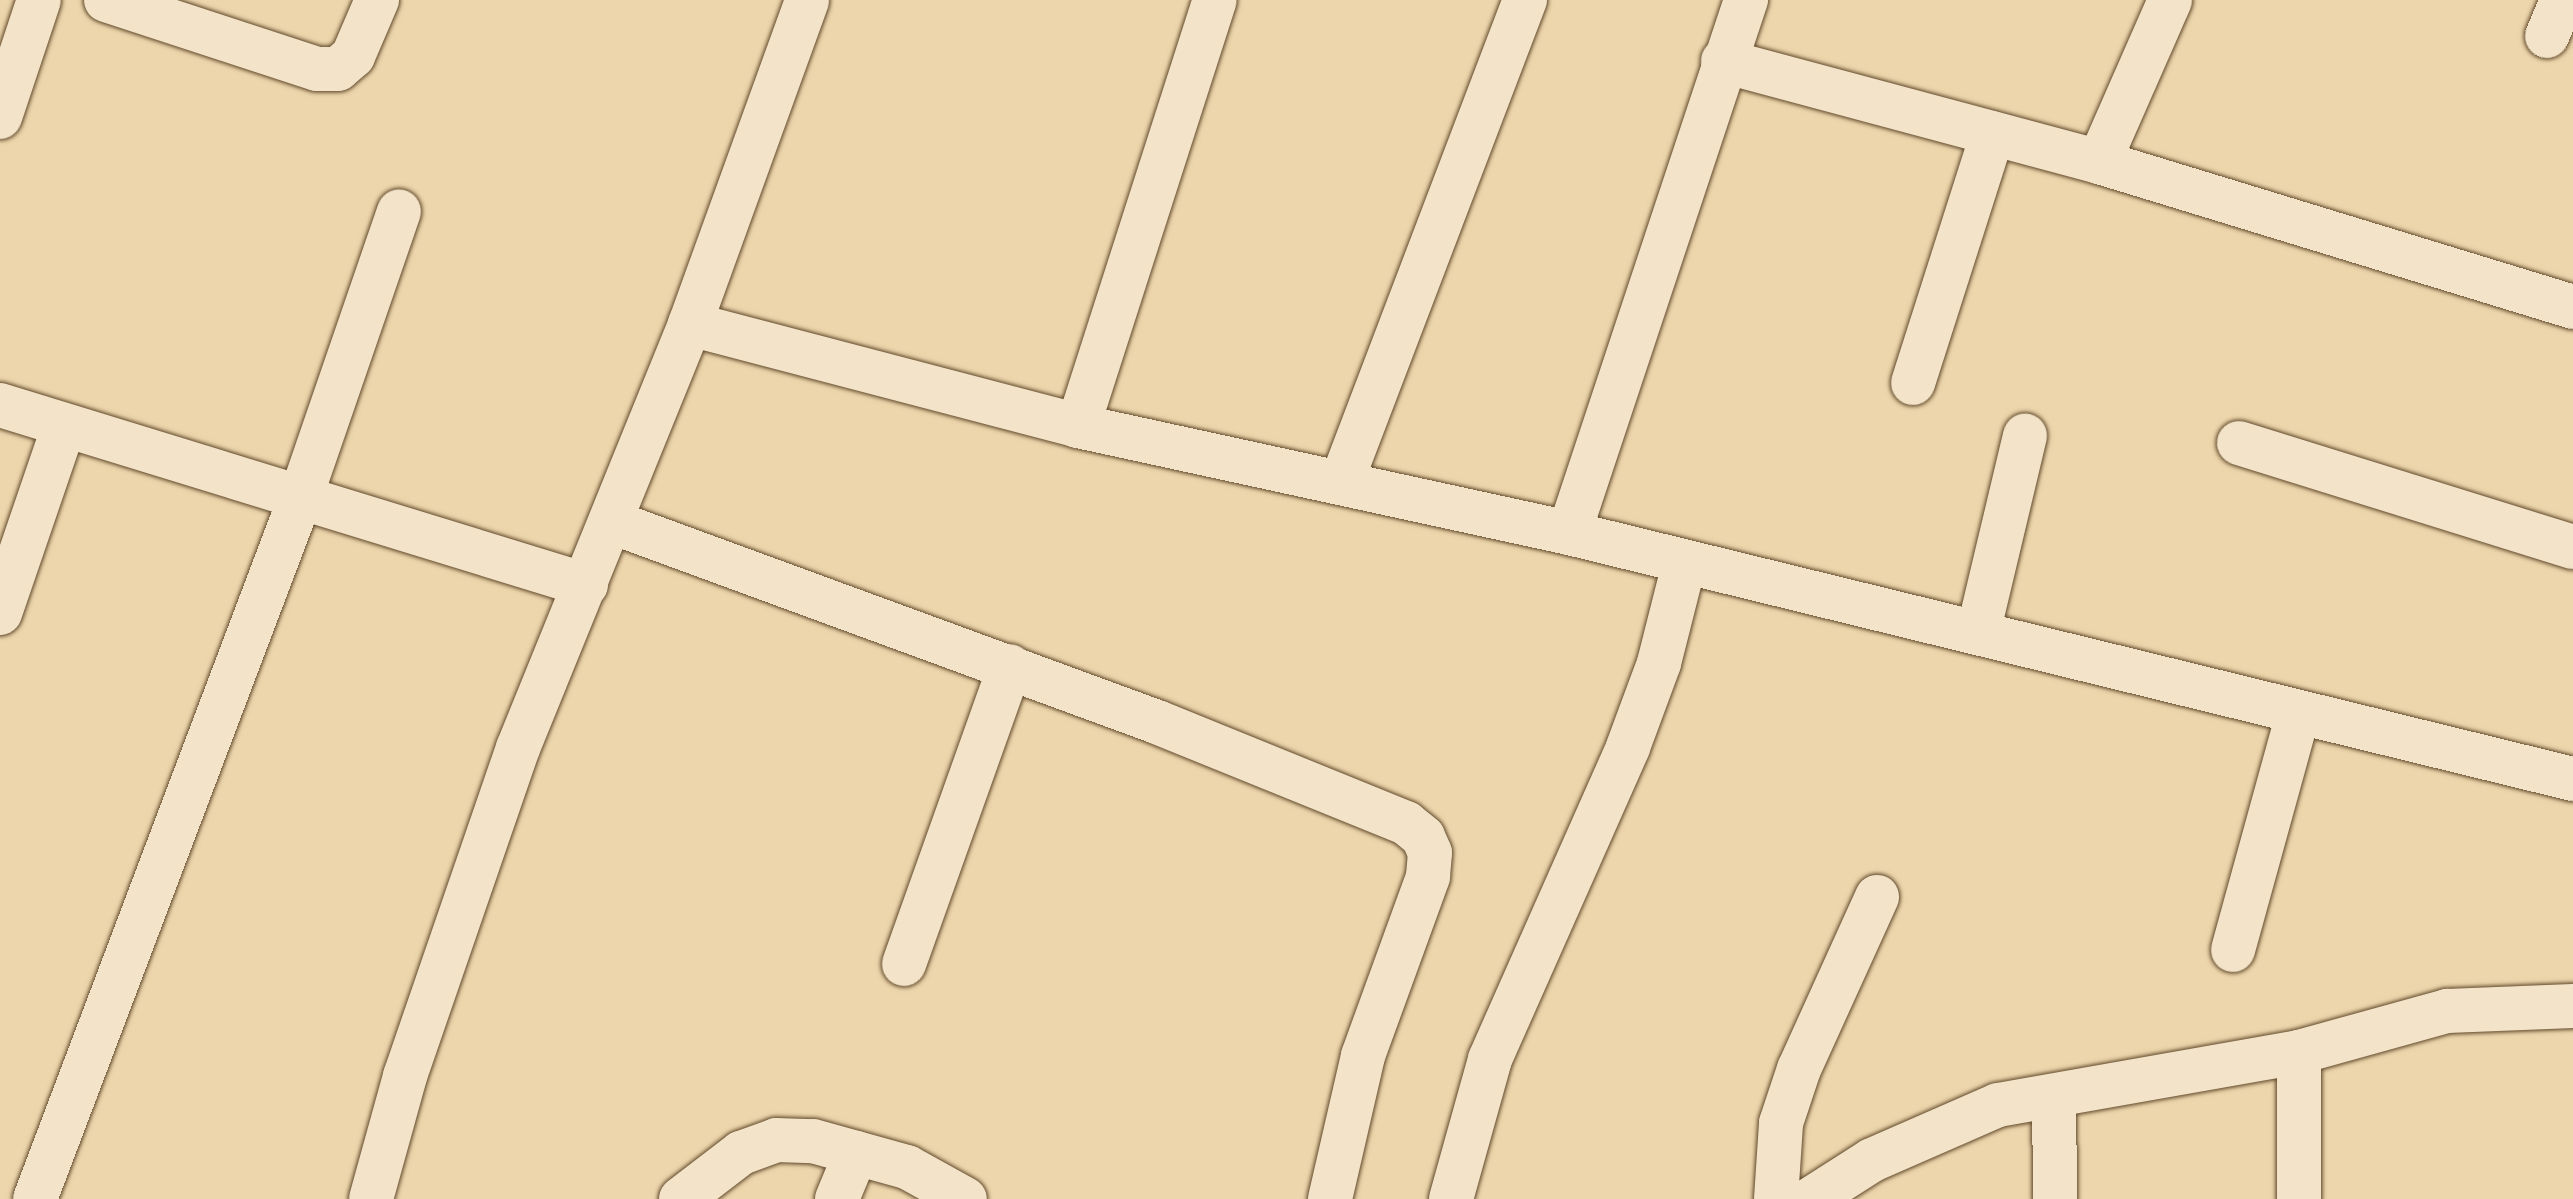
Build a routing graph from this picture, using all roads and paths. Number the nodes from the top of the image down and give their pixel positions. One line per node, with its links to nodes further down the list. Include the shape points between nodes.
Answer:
1 (39, 0): 10 (street)
2 (106, 0): 3 (street, via 317,69 338,69 353,56)
3 (377, 0)
4 (807, 0): 15 (street)
5 (1215, 0): 19 (street)
6 (1525, 0): 22 (street)
7 (1746, 0): 9 (street)
8 (2170, 0): 12 (street)
9 (1723, 61): 11 (street); 25 (street)
10 (0, 117)
11 (1993, 133): 12 (street); 16 (street)
12 (2099, 162): 14 (street)
13 (399, 211): 23 (street)
14 (2573, 307)
15 (690, 324): 19 (street); 24 (street)
16 (1913, 383)
17 (0, 405): 18 (street)
18 (64, 426): 23 (street); 29 (street)
19 (1078, 426): 22 (street)
20 (2025, 436): 30 (street)
21 (2239, 443): 26 (street)
22 (1341, 483): 25 (street)
23 (301, 496): 28 (street); 42 (street)
24 (612, 522): 28 (street); 31 (street)
25 (1569, 533): 27 (street)
26 (2573, 547)
27 (1684, 564): 30 (street); 48 (street, via 1659,663 1628,747 1490,1059)
28 (586, 585): 43 (street, via 518,748 461,909)
29 (0, 613)
30 (1978, 633): 32 (street)
31 (1010, 666): 36 (street); 47 (street, via 1406,823 1423,837 1430,853 1428,877 1363,1056)
32 (2298, 714): 33 (street); 35 (street)
33 (2573, 779)
34 (1877, 897): 49 (street, via 1799,1069 1781,1123)
35 (2233, 950)
36 (904, 964)
37 (2573, 1006): 38 (street, via 2447,1011)
38 (2299, 1052): 39 (street); 52 (street)
39 (2054, 1096): 41 (street, via 1998,1105); 51 (street)
40 (856, 1153): 44 (street, via 813,1141 776,1140 741,1153); 45 (street); 46 (street, via 907,1167)
41 (1873, 1180): 50 (street)
42 (35, 1199)
43 (371, 1199)
44 (681, 1199)
45 (837, 1199)
46 (965, 1199)
47 (1330, 1199)
48 (1451, 1199)
49 (1776, 1199)
50 (1811, 1199)
51 (2055, 1199)
52 (2299, 1199)

